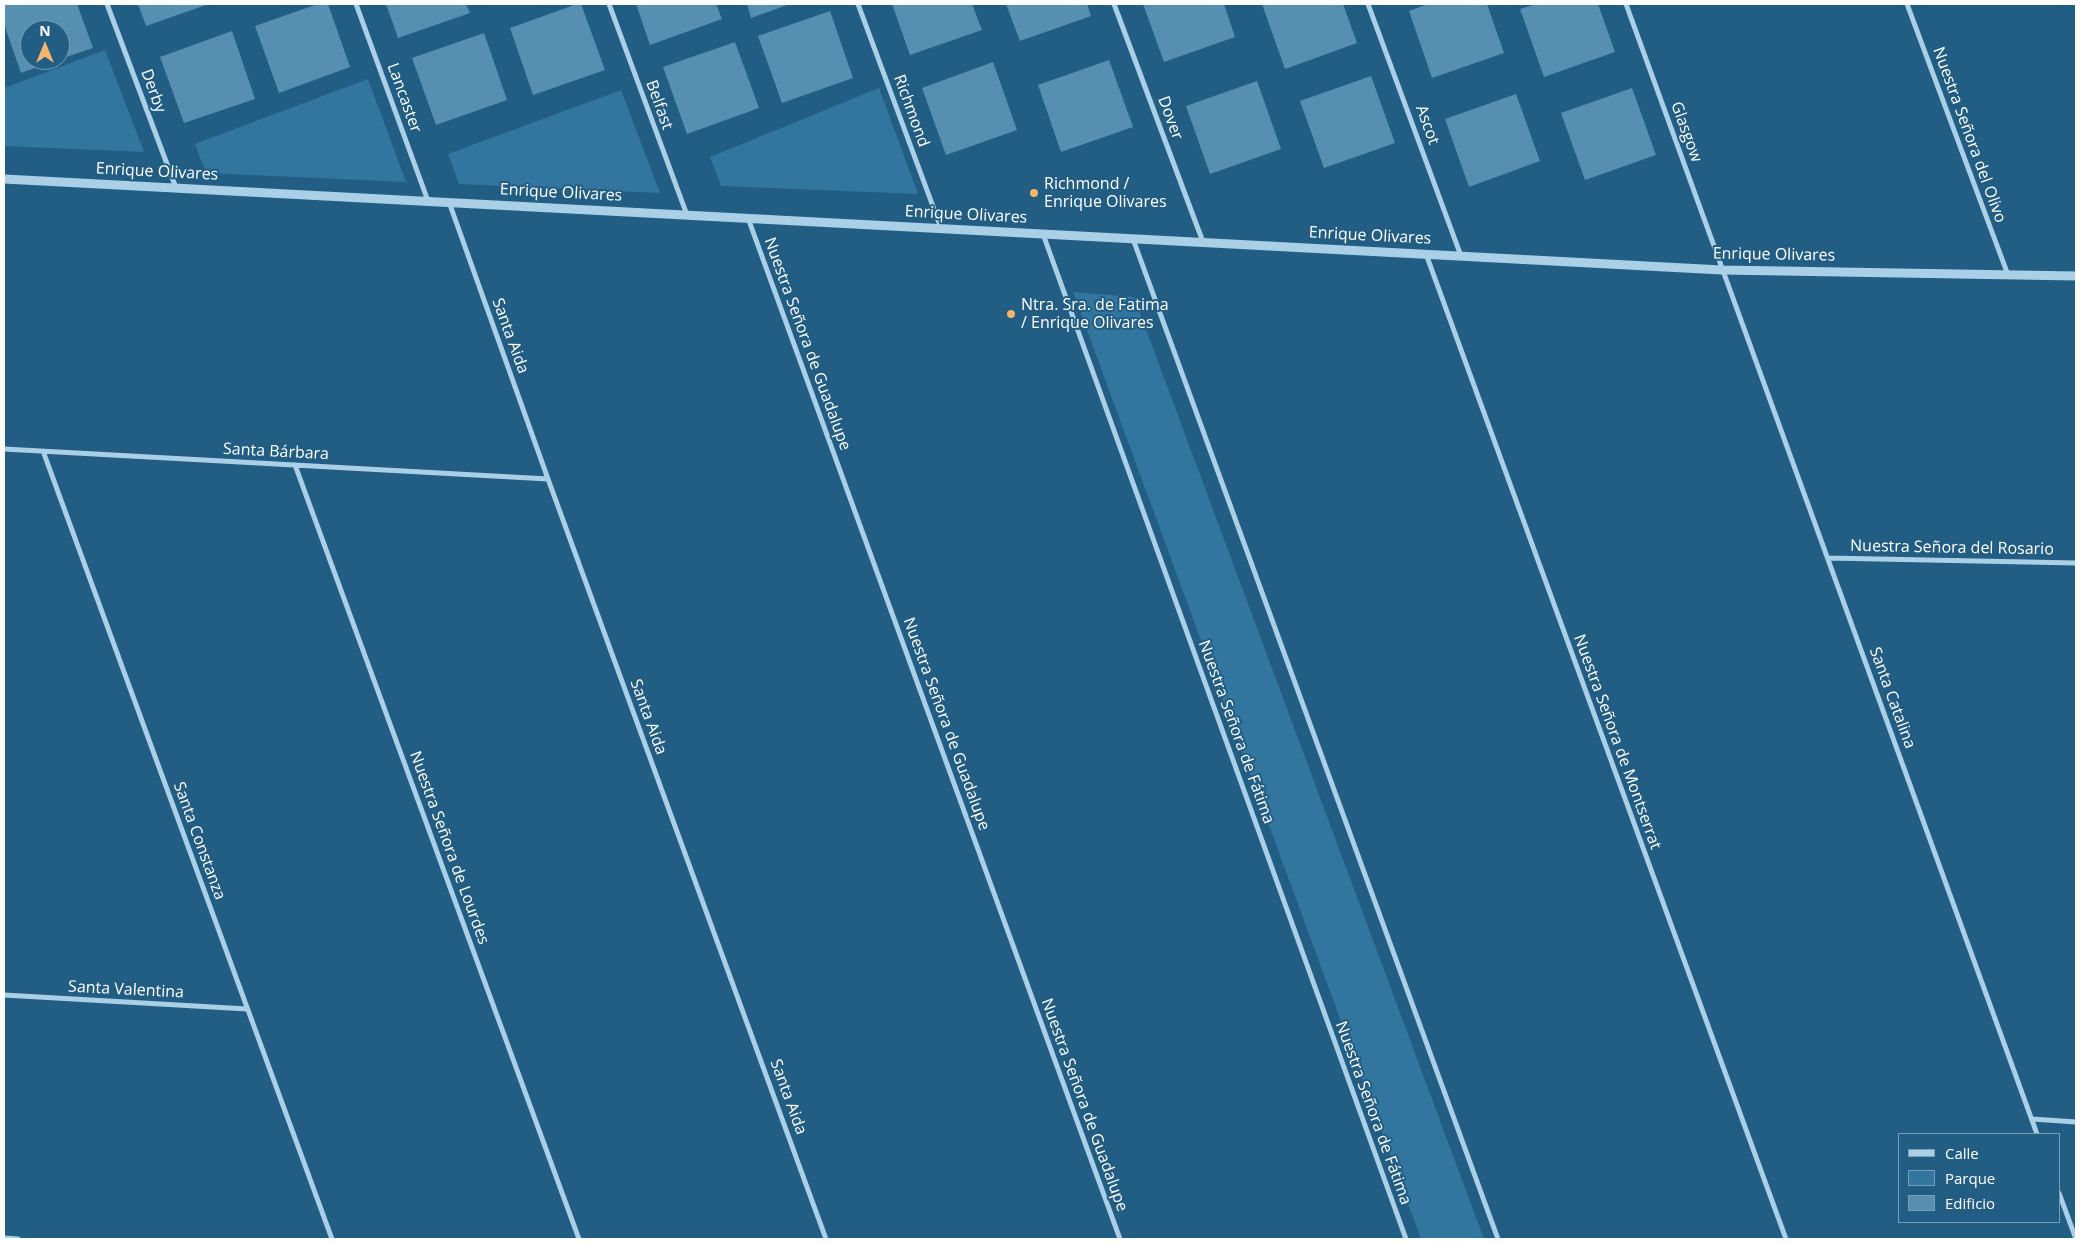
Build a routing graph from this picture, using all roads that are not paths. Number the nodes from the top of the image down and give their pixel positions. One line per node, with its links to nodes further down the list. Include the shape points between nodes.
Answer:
1 (107, 4): 10 (street, Derby)
2 (356, 4): 11 (street, Lancaster)
3 (608, 4): 13 (street, Belfast)
4 (858, 4): 15 (street, Richmond)
5 (1114, 4): 18 (street, Dover)
6 (1368, 4): 20 (street, Ascot)
7 (1626, 4): 21 (street, Glasgow)
8 (1907, 4): 22 (street, Nuestra Señora del Olivo)
9 (4, 179): 10 (street, Enrique Olivares)
10 (176, 188): 11 (street, Enrique Olivares)
11 (428, 201): 12 (street, Enrique Olivares)
12 (448, 202): 13 (street, Enrique Olivares); 27 (street, Santa Aida)
13 (687, 215): 14 (street, Enrique Olivares)
14 (748, 218): 15 (street, Enrique Olivares); 41 (street, Nuestra Señora de Guadalupe)
15 (941, 228): 16 (street, Enrique Olivares)
16 (1043, 234): 17 (street, Enrique Olivares); 42 (street, Nuestra Señora de Fátima)
17 (1133, 239): 18 (street, Enrique Olivares); 43 (street)
18 (1203, 242): 19 (street, Enrique Olivares)
19 (1426, 254): 20 (street, Enrique Olivares); 44 (street, Nuestra Señora de Montserrat)
20 (1461, 256): 21 (street, Enrique Olivares)
21 (1722, 270): 22 (street, Enrique Olivares); 28 (street, Santa Catalina)
22 (2008, 275): 23 (street, Enrique Olivares)
23 (2076, 276)
24 (4, 449): 25 (street, Santa Bárbara)
25 (43, 451): 26 (street, Santa Bárbara); 31 (street, Santa Constanza)
26 (295, 465): 27 (street, Santa Bárbara); 39 (street, Nuestra Señora de Lourdes)
27 (548, 479): 40 (street, Santa Aida)
28 (1828, 558): 29 (street, Nuestra Señora del Rosario); 32 (street, Santa Catalina)
29 (2076, 563)
30 (4, 995): 31 (street, Santa Valentina)
31 (247, 1009): 38 (street, Santa Constanza)
32 (2032, 1119): 33 (street); 34 (street, Santa Catalina)
33 (2076, 1122)
34 (2038, 1133)
35 (2060, 1196): 45 (street)
36 (4, 1238): 37 (street)
37 (18, 1239)
38 (332, 1239)
39 (579, 1239)
40 (826, 1239)
41 (1120, 1239)
42 (1406, 1239)
43 (1498, 1239)
44 (1786, 1239)
45 (2076, 1239)

